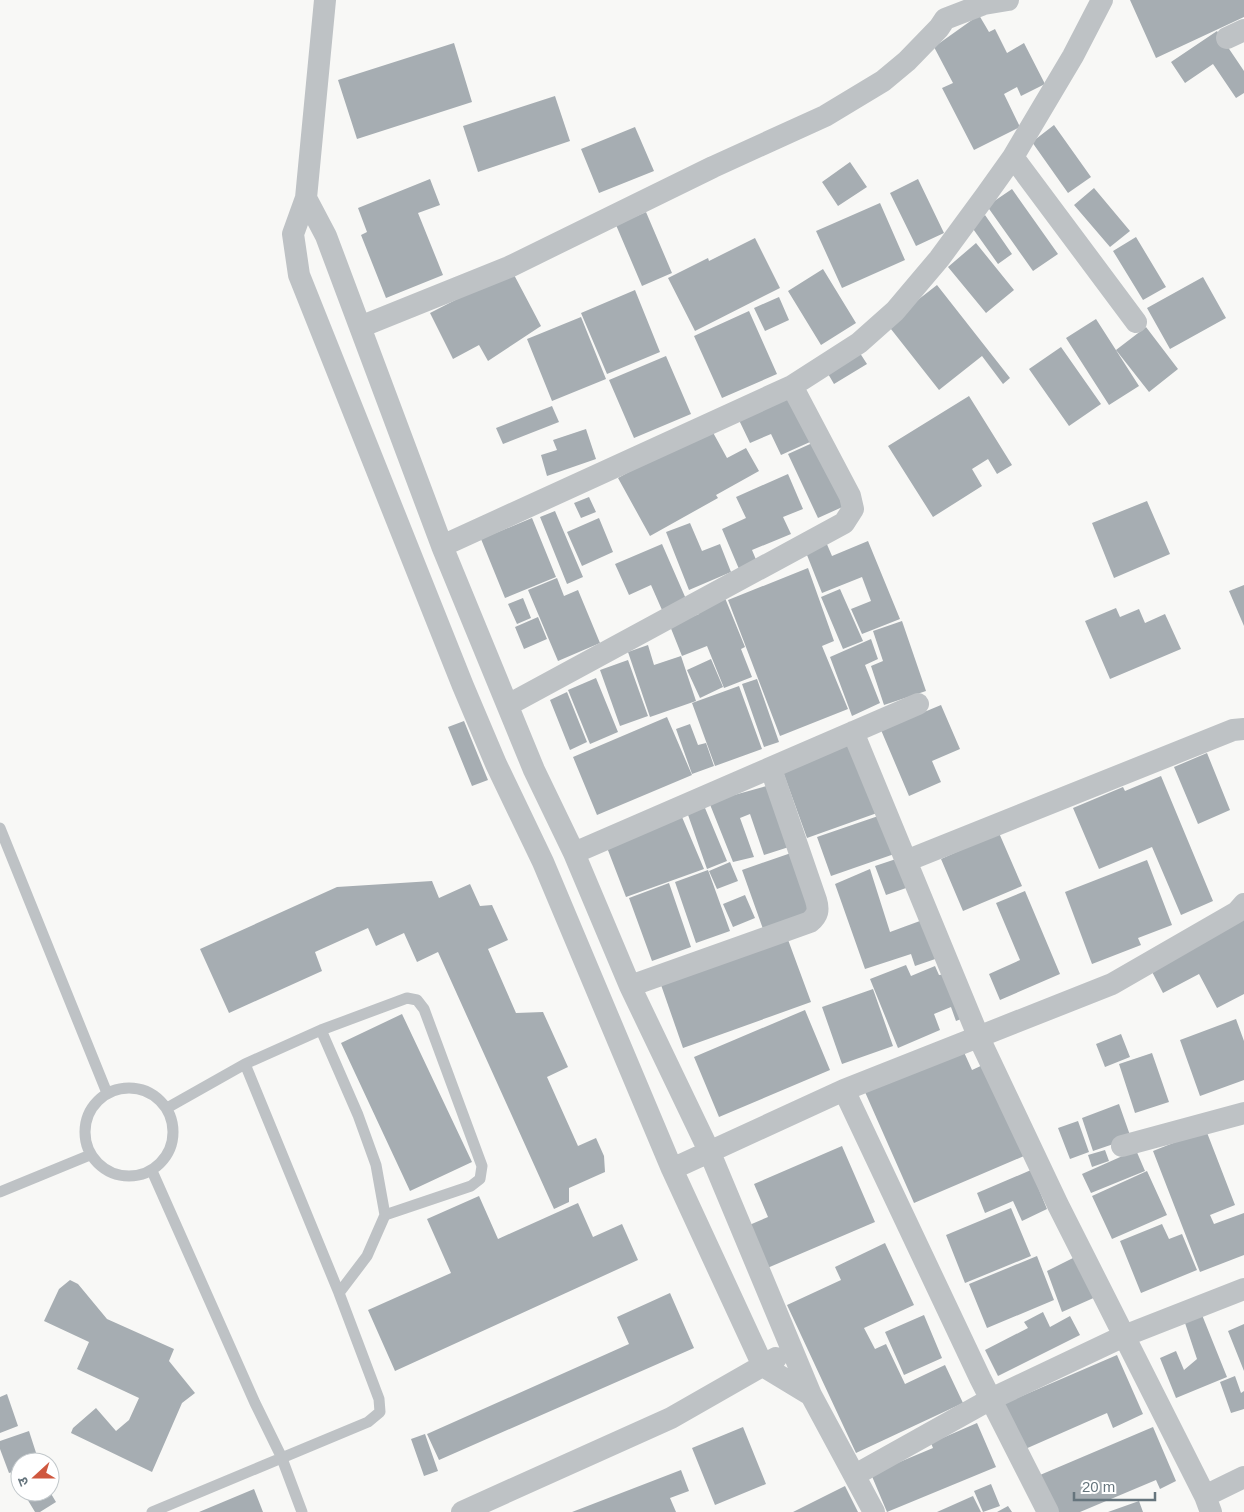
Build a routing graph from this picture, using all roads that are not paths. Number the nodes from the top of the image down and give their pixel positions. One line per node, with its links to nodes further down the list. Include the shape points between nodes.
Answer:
1 (326, 0): 5 (street)
2 (1008, 0): 7 (street, via 984,4 945,19 908,61 825,116 509,267)
3 (1102, 0): 4 (street)
4 (1013, 157): 6 (street); 8 (street, via 939,259 895,311 859,343)
5 (306, 198): 7 (street, via 326,236); 30 (street, via 293,234 299,275 467,695 543,862)
6 (1136, 322)
7 (360, 327): 9 (street)
8 (792, 386): 9 (street); 11 (street, via 850,496 854,509 844,523)
9 (442, 546): 11 (street)
10 (918, 704): 13 (street)
11 (508, 705): 16 (street, via 534,770)
12 (1244, 729): 17 (street, via 1233,730)
13 (853, 732): 14 (street); 17 (street)
14 (771, 769): 16 (street); 19 (street, via 816,900 816,916 810,922)
15 (0, 828): 24 (lane)
16 (574, 853): 19 (street)
17 (906, 861): 21 (street)
18 (1244, 904): 21 (street, via 1237,912 1112,984)
19 (630, 986): 28 (street)
20 (321, 1030): 22 (lane); 33 (lane, via 376,1165); 33 (lane, via 408,998 417,1000 424,1009 482,1166 480,1179 471,1186)
21 (979, 1038): 23 (street); 36 (street)
22 (245, 1064): 25 (lane); 35 (lane)
23 (844, 1090): 28 (street); 40 (street)
24 (107, 1094): 25 (lane, via 123,1088 140,1089 155,1096); 29 (lane, via 94,1105 86,1120 85,1138)
25 (167, 1108): 31 (lane, via 173,1125 172,1143 165,1159)
26 (1244, 1112): 27 (street)
27 (1122, 1146)
28 (710, 1153): 30 (street); 37 (street)
29 (90, 1155): 31 (lane, via 102,1168 118,1176); 32 (lane)
30 (672, 1170): 38 (street)
31 (152, 1171): 41 (lane)
32 (0, 1192)
33 (385, 1215): 35 (lane, via 367,1256)
34 (1244, 1289): 36 (street)
35 (339, 1293): 41 (lane, via 379,1399 380,1412 368,1422)
36 (1124, 1336): 40 (street); 44 (street)
37 (792, 1349): 38 (street); 39 (street)
38 (763, 1366): 39 (street); 47 (street, via 671,1418)
39 (811, 1395): 42 (street)
40 (991, 1399): 42 (street); 49 (street)
41 (281, 1456): 45 (lane); 46 (lane)
42 (855, 1475): 48 (street)
43 (1244, 1477): 44 (street)
44 (1208, 1504)
45 (152, 1512)
46 (302, 1512)
47 (462, 1512)
48 (874, 1512)
49 (1048, 1512)

